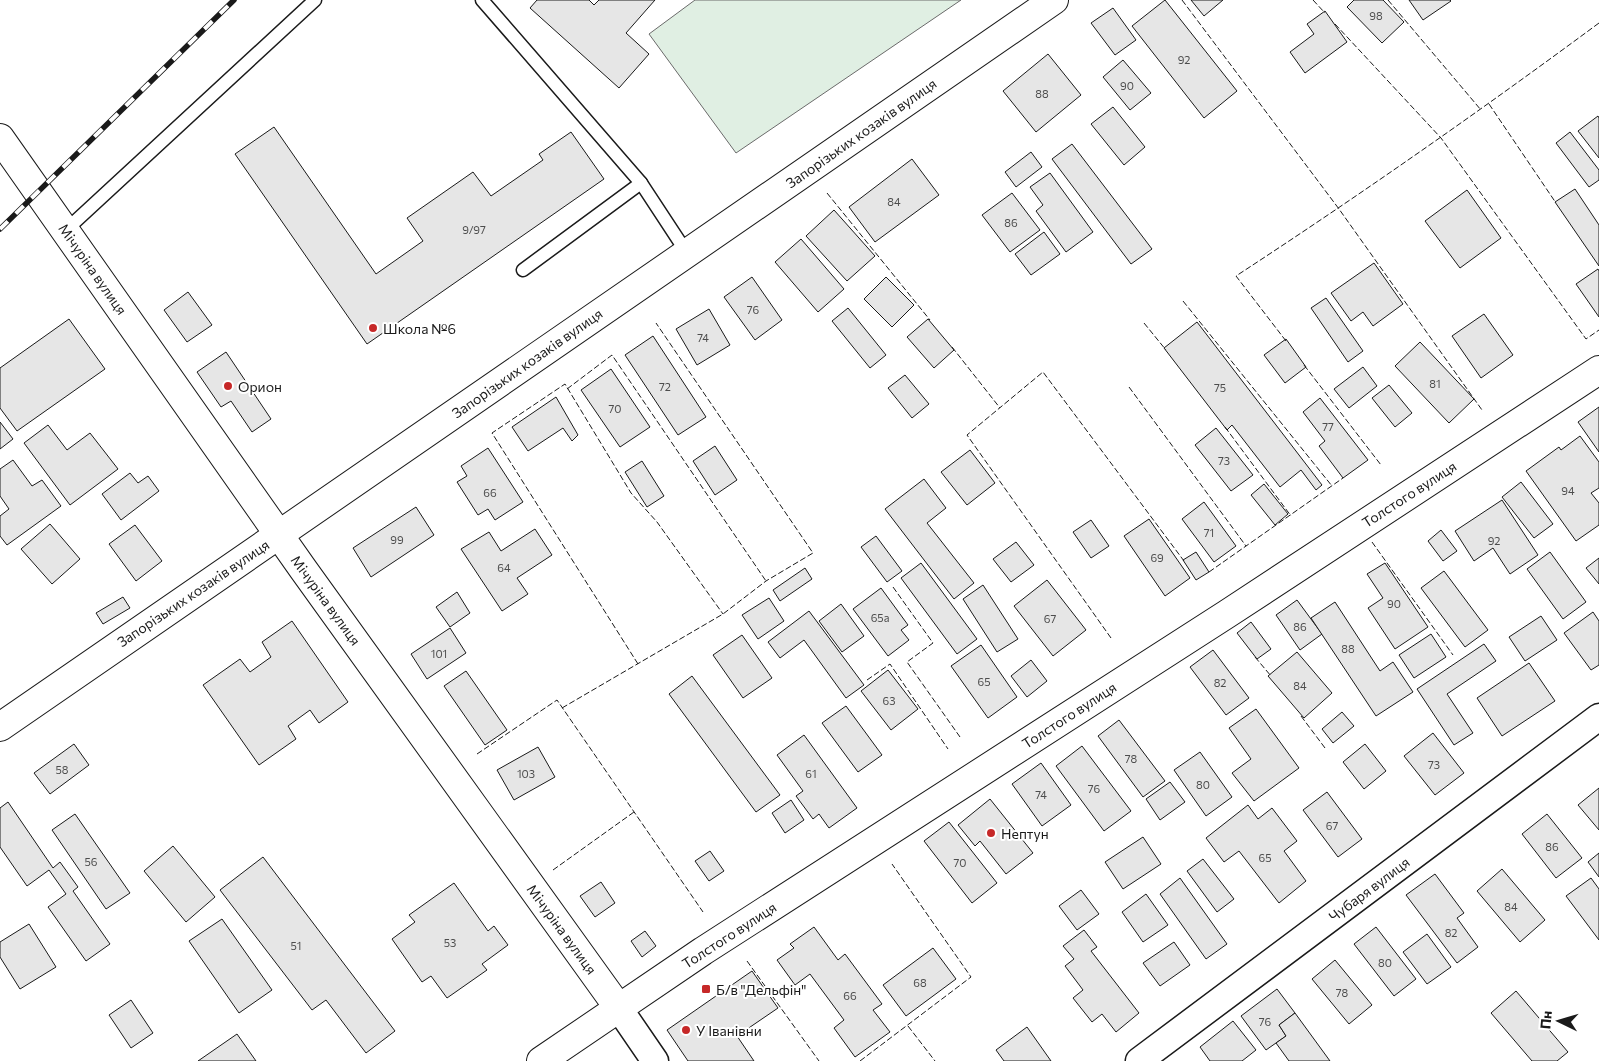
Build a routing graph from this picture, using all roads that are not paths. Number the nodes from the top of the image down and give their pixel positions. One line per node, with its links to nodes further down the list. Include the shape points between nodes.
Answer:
1 (314, 0): 6 (lane)
2 (482, 0): 5 (lane)
3 (1054, 0): 7 (main road, Запорізьких козаків вулиця)
4 (0, 138): 6 (main road, Мічуріна вулиця)
5 (641, 183): 7 (lane); 8 (lane)
6 (66, 230): 10 (main road, Мічуріна вулиця)
7 (686, 253): 10 (main road, Запорізьких козаків вулиця)
8 (523, 270)
9 (1599, 370): 13 (main road, Толстого вулиця)
10 (279, 534): 12 (main road, Запорізьких козаків вулиця); 13 (main road, Мічуріна вулиця)
11 (1599, 717): 16 (street, Чубаря вулиця)
12 (0, 726)
13 (618, 1007): 14 (main road, Толстого вулиця); 15 (street, Мічуріна вулиця)
14 (541, 1061)
15 (656, 1061)
16 (1138, 1061)

